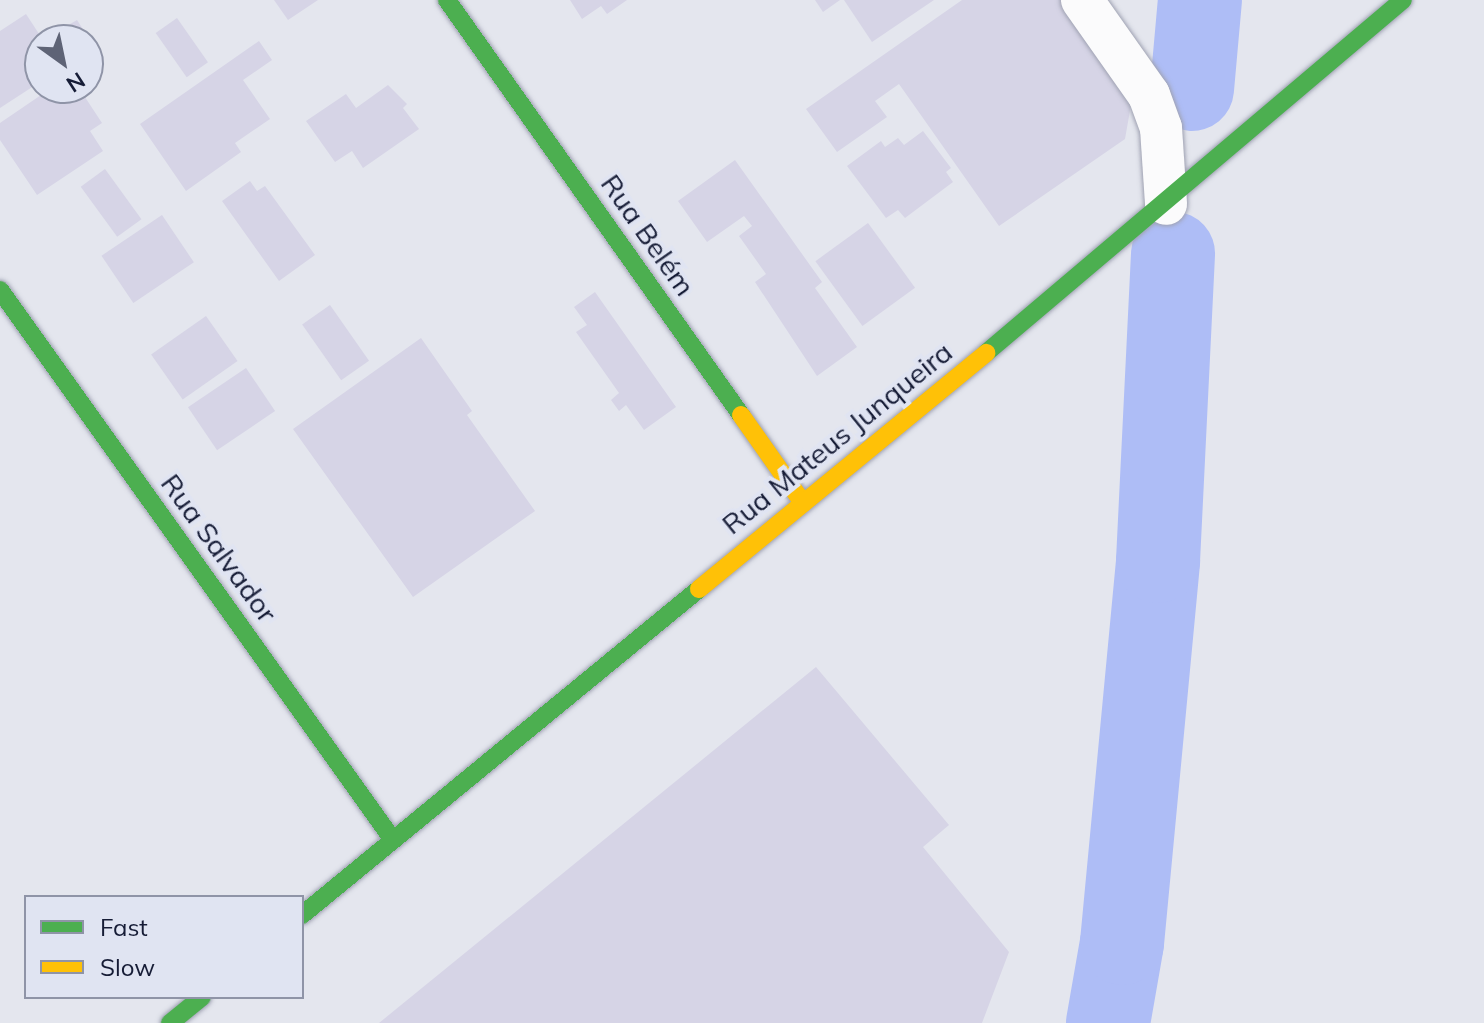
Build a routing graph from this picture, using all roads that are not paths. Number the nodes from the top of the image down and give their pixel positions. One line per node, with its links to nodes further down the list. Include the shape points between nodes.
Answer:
1 (447, 0): 6 (main road, Rua Belém)
2 (1082, 0): 4 (street, via 1149,95 1161,128)
3 (1403, 0): 4 (main road, Rua Mateus Junqueira)
4 (1166, 204): 6 (main road, Rua Mateus Junqueira)
5 (0, 290): 7 (main road, Rua Salvador)
6 (803, 503): 7 (main road, Rua Mateus Junqueira)
7 (393, 840): 8 (main road, Rua Mateus Junqueira)
8 (304, 913)
9 (200, 999): 10 (main road)
10 (170, 1023)

